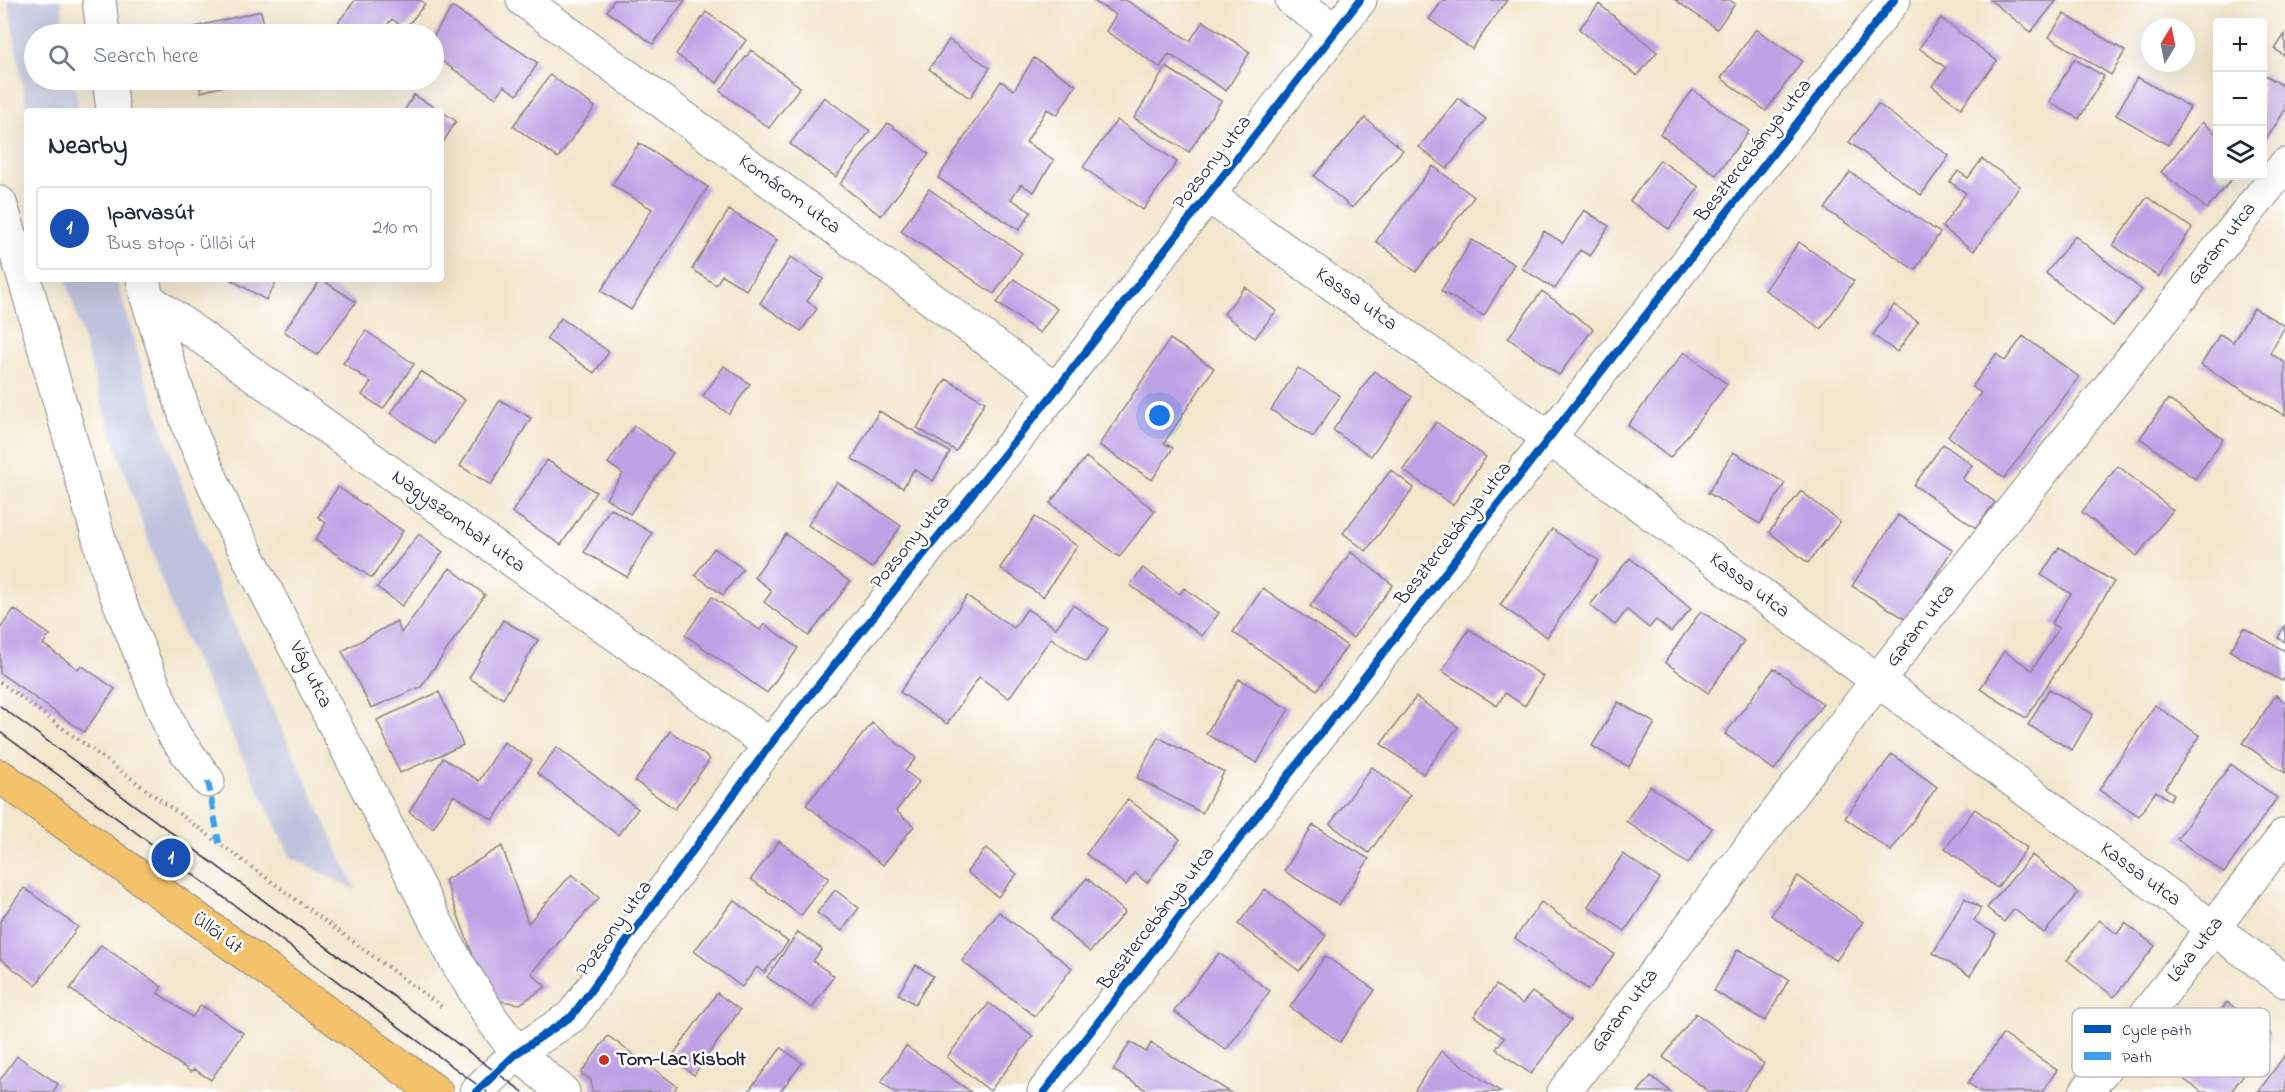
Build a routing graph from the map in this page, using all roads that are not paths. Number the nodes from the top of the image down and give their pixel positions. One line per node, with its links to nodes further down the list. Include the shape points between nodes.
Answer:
1 (99, 0): 6 (street)
2 (523, 0): 16 (street, Komárom utca)
3 (1292, 0): 7 (street)
4 (1360, 0): 7 (street, Pozsony utca)
5 (1894, 0): 17 (street, Besztercebánya utca)
6 (102, 24)
7 (1336, 31): 11 (street, Pozsony utca)
8 (110, 90): 9 (street)
9 (113, 108)
10 (2285, 165): 18 (street, Garam utca)
11 (1209, 196): 16 (street, Pozsony utca); 17 (street, Kassa utca)
12 (0, 203): 13 (street)
13 (24, 279)
14 (25, 282): 21 (street, via 112,584 174,735)
15 (145, 288): 19 (street, Nagyszombat utca); 26 (street, Vág utca, via 190,430 230,519 455,959)
16 (1056, 390): 19 (street, Pozsony utca)
17 (1549, 438): 18 (street, Kassa utca); 31 (street, Besztercebánya utca)
18 (1877, 681): 23 (street, Kassa utca); 32 (street, Garam utca)
19 (770, 745): 26 (street, Pozsony utca, via 572,1016)
20 (0, 776): 28 (main road, Üllői út)
21 (208, 781)
22 (2285, 835): 23 (street, Léva utca)
23 (2213, 928): 24 (street, Kassa utca); 25 (street, Léva utca)
24 (2285, 981)
25 (2151, 1008)
26 (516, 1053): 29 (street, Pozsony utca); 30 (street, Vág utca)
27 (2098, 1077): 33 (street, Léva utca)
28 (435, 1092)
29 (476, 1092)
30 (563, 1092)
31 (1044, 1092)
32 (1564, 1092)
33 (2086, 1092)

